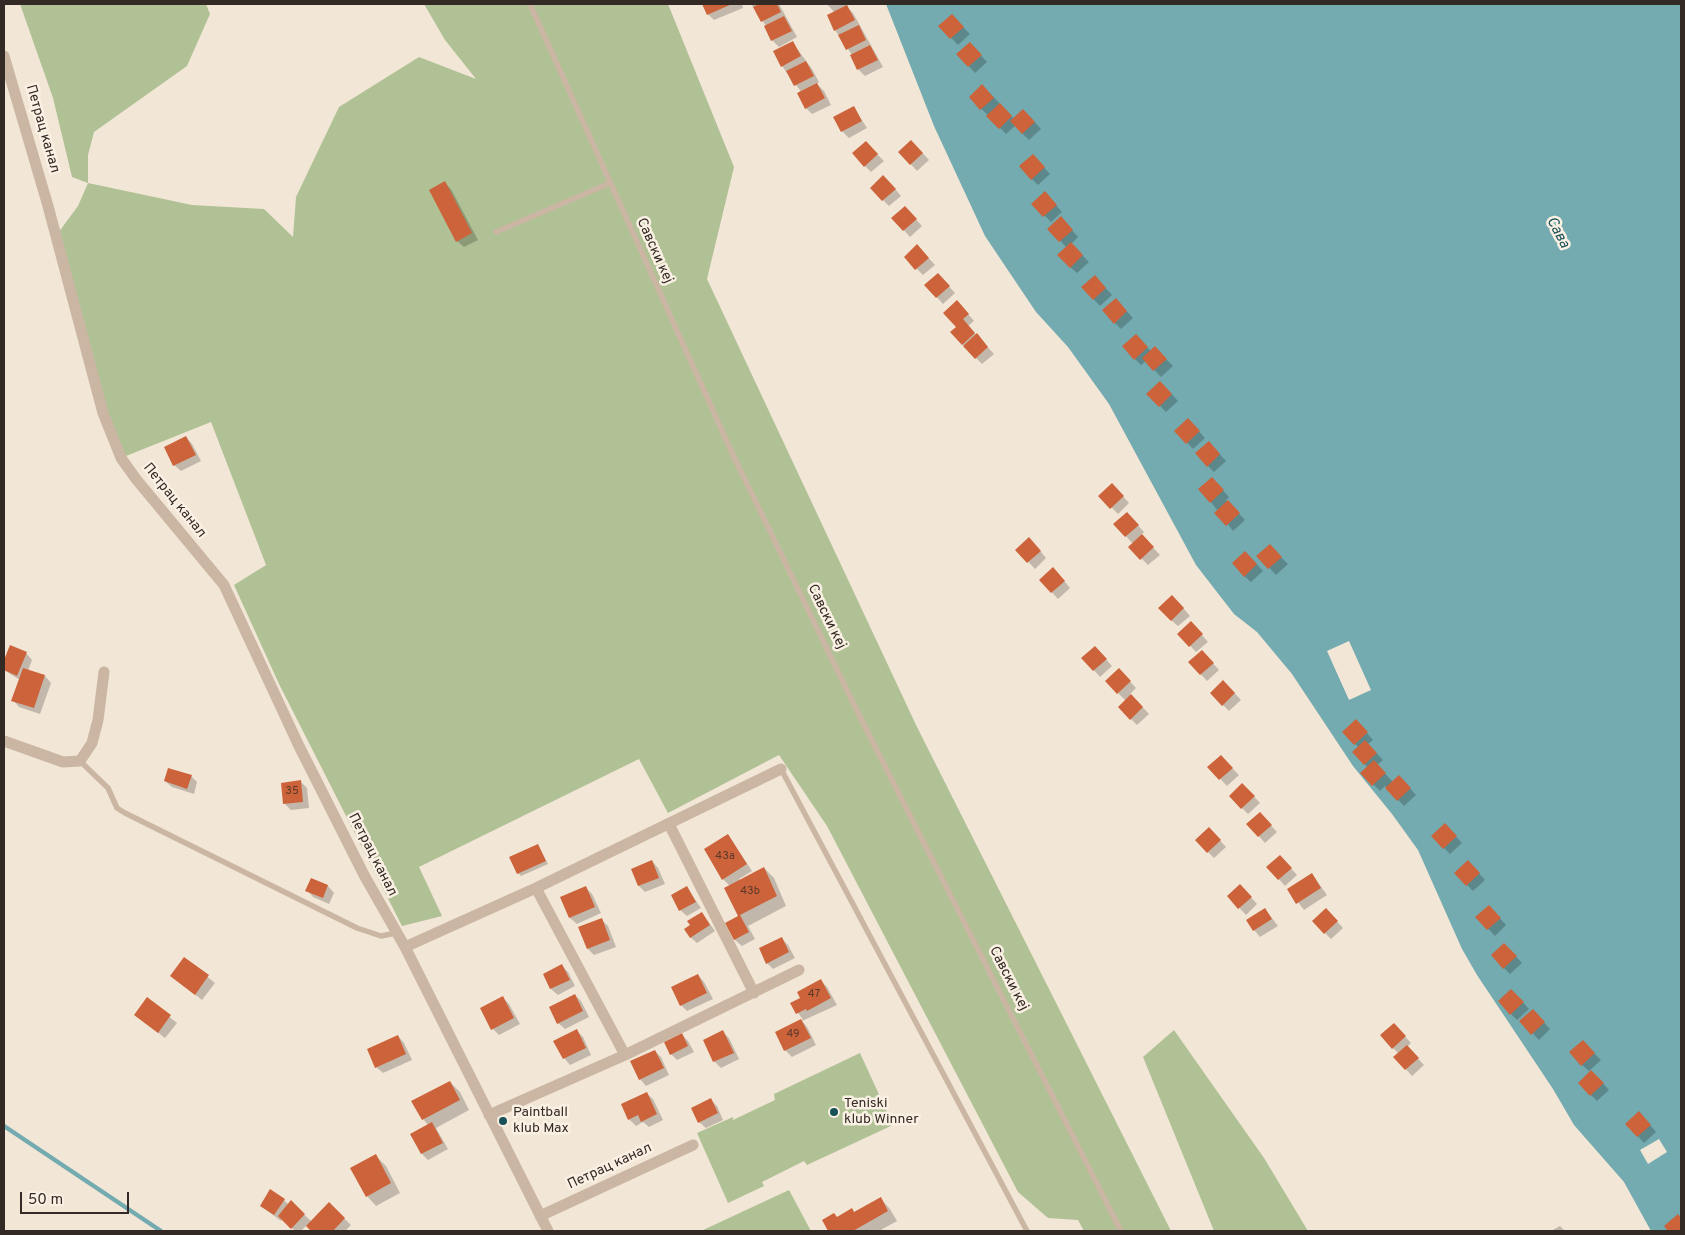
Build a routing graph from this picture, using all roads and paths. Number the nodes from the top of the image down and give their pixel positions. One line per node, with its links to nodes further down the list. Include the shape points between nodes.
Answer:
1 (530, 4): 3 (lane, Савски кеј)
2 (4, 56): 11 (street, Петрац канал, via 104,413 121,458 224,585 298,744)
3 (610, 183): 4 (lane); 21 (lane, Савски кеј, via 733,455 857,710)
4 (496, 232)
5 (104, 672): 7 (street, via 92,743)
6 (4, 741): 7 (street, via 63,762)
7 (80, 761): 11 (lane, via 108,788 117,808 125,813 357,928 381,936)
8 (781, 769): 9 (street); 20 (lane)
9 (669, 824): 10 (street); 14 (street)
10 (536, 888): 12 (street); 15 (street)
11 (396, 933): 12 (street, Петрац канал)
12 (404, 946): 16 (street, Петрац канал)
13 (799, 970): 14 (street)
14 (754, 993): 15 (street)
15 (625, 1055): 16 (street)
16 (488, 1115): 18 (street, Петрац канал)
17 (693, 1145): 18 (street, Петрац канал)
18 (540, 1216): 19 (street, Петрац канал)
19 (548, 1231)
20 (1027, 1231)
21 (1121, 1231)

